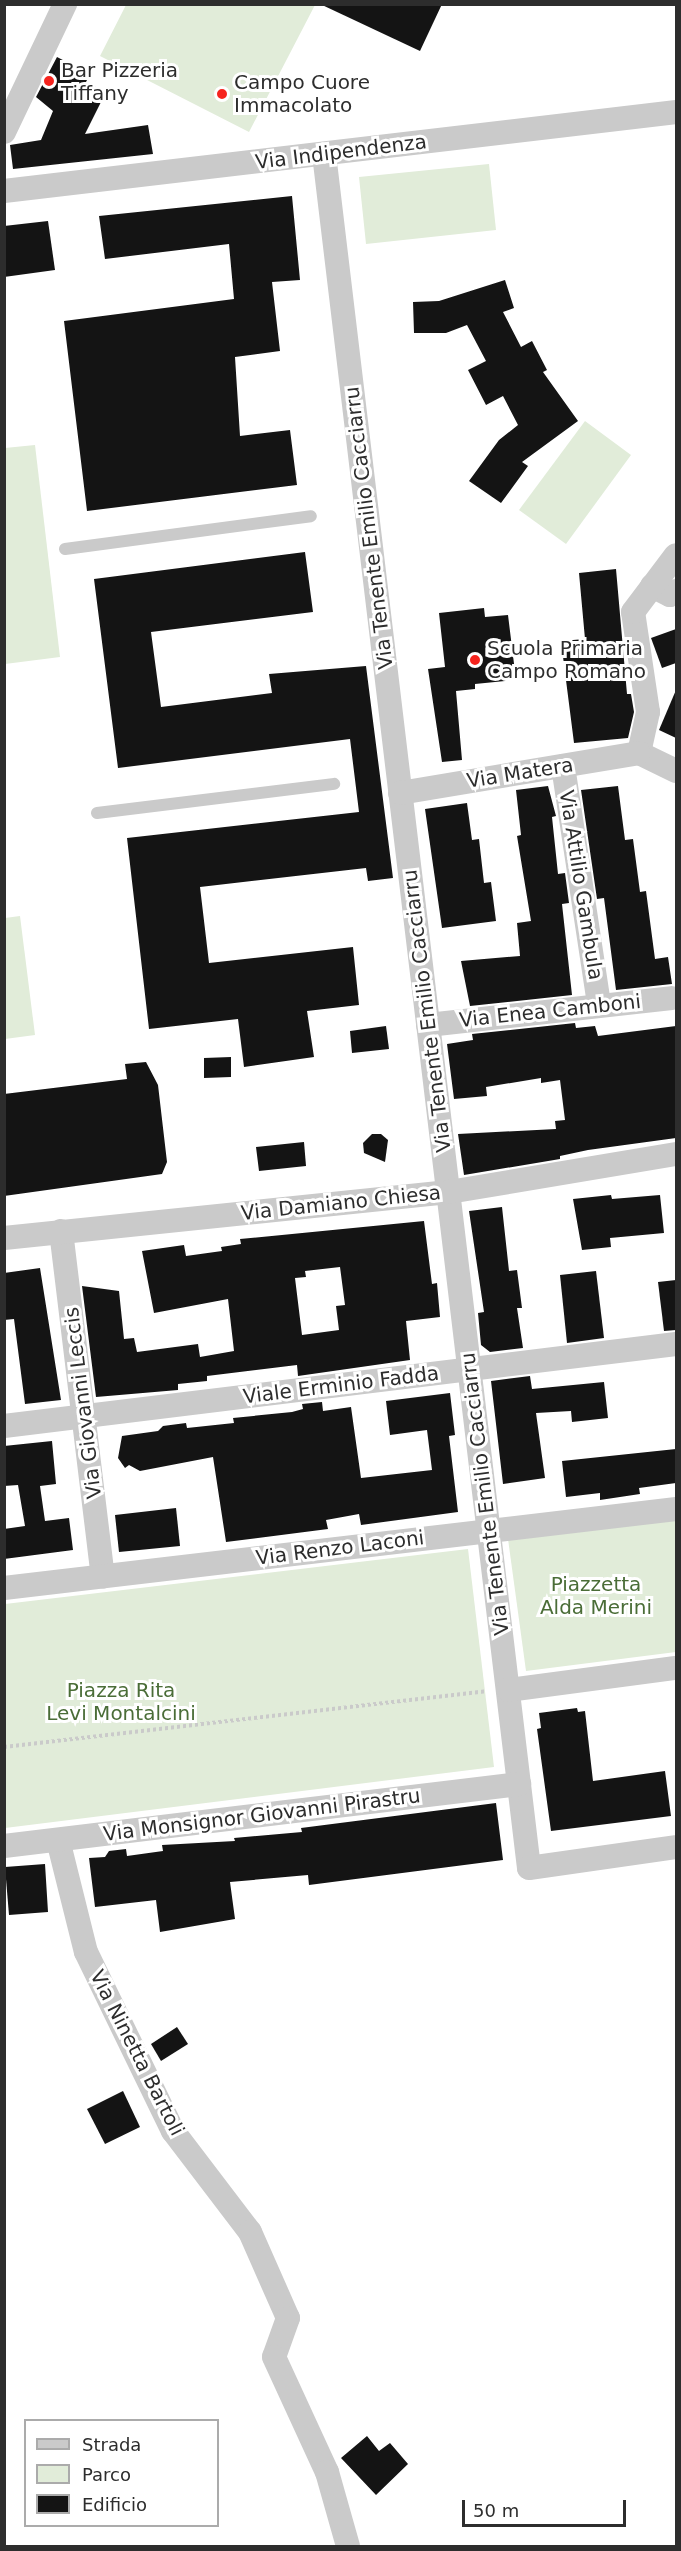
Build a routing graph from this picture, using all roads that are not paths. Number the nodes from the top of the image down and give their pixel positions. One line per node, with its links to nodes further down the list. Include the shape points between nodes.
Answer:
1 (64, 4): 3 (street)
2 (676, 112): 4 (street, Via Indipendenza)
3 (4, 132)
4 (324, 154): 5 (street, Via Indipendenza); 15 (street, Via Tenente Emilio Cacciarru)
5 (4, 191)
6 (311, 516): 7 (lane)
7 (65, 549)
8 (676, 555): 9 (street)
9 (652, 586): 10 (street, via 670,595); 11 (street, via 633,612 648,712)
10 (676, 591)
11 (639, 753): 12 (street, Via Matera); 13 (street)
12 (563, 766): 15 (street, Via Matera); 18 (street, Via Attilio Gambula)
13 (676, 771)
14 (334, 784): 16 (lane)
15 (400, 793): 19 (street, Via Tenente Emilio Cacciarru)
16 (97, 813)
17 (672, 998): 18 (street, Via Enea Camboni)
18 (599, 1005): 19 (street, Via Enea Camboni)
19 (428, 1025): 21 (street, Via Tenente Emilio Cacciarru)
20 (676, 1154): 21 (street, Via Damiano Chiesa)
21 (449, 1192): 22 (street, Via Damiano Chiesa); 25 (street, Via Tenente Emilio Cacciarru)
22 (61, 1231): 23 (street, Via Damiano Chiesa); 26 (street, Via Giovanni Leccis)
23 (4, 1238)
24 (676, 1344): 25 (street, Viale Erminio Fadda)
25 (470, 1369): 26 (street, Viale Erminio Fadda); 29 (street, Via Tenente Emilio Cacciarru)
26 (86, 1416): 27 (street, Viale Erminio Fadda); 30 (street, Via Giovanni Leccis)
27 (4, 1426)
28 (676, 1509): 29 (street, Via Renzo Laconi)
29 (490, 1531): 30 (street, Via Renzo Laconi); 33 (street, Via Tenente Emilio Cacciarru)
30 (103, 1576): 31 (street, Via Renzo Laconi)
31 (4, 1587)
32 (676, 1668): 33 (street)
33 (508, 1690): 34 (street, Via Tenente Emilio Cacciarru)
34 (519, 1784): 35 (street, Via Monsignor Giovanni Pirastru); 37 (street, Via Tenente Emilio Cacciarru, via 529,1868)
35 (58, 1840): 36 (street, Via Monsignor Giovanni Pirastru); 38 (street, Via Ninetta Bartoli, via 86,1952 173,2131 250,2232 288,2318 274,2356 327,2472)
36 (4, 1846)
37 (676, 1847)
38 (348, 2547)

